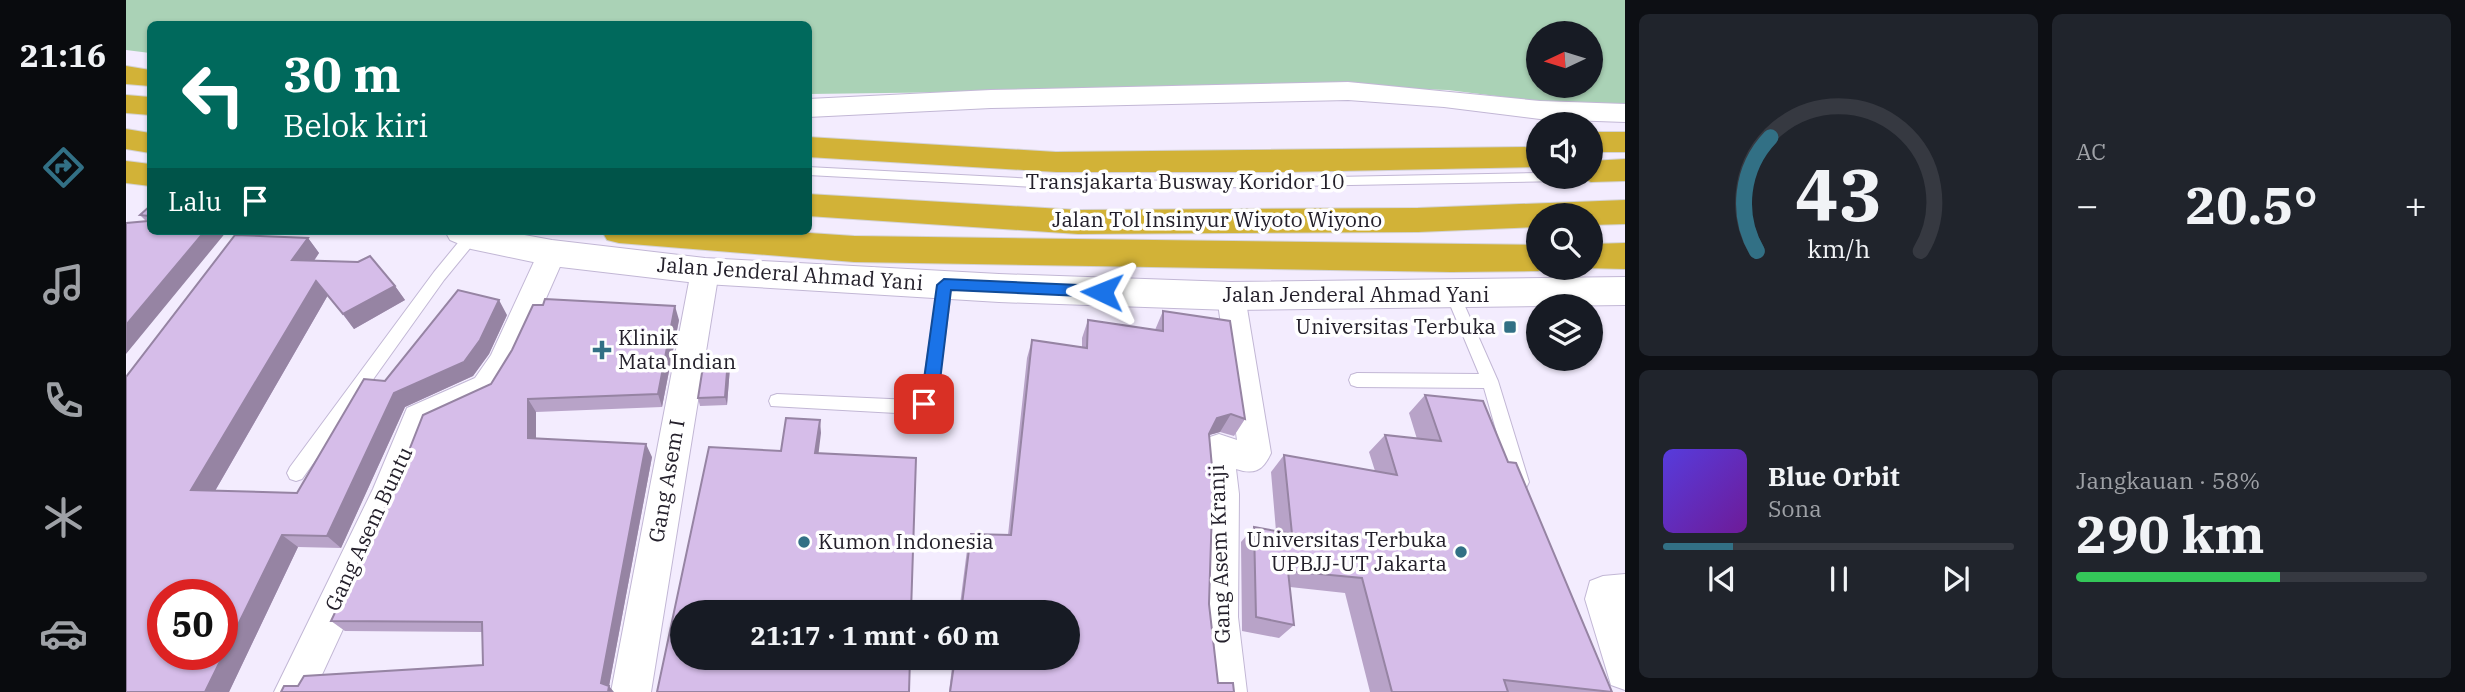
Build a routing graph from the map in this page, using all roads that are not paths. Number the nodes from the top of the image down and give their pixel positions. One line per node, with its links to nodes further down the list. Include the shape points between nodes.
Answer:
1 (126, 75): 2 (highway)
2 (147, 78)
3 (126, 102): 4 (highway)
4 (147, 105)
5 (812, 108): 6 (main road, via 1348,91 1540,110)
6 (1625, 113)
7 (812, 130): 12 (highway, via 983,139 1261,144)
8 (126, 131): 9 (lane)
9 (147, 134)
10 (126, 139): 11 (highway)
11 (147, 142)
12 (1526, 142)
13 (1603, 142): 14 (highway)
14 (1625, 142)
15 (812, 147): 18 (highway, via 1056,162)
16 (1625, 155): 17 (highway)
17 (1603, 156)
18 (1526, 157)
19 (812, 170): 23 (highway, Jalan Tol Insinyur Wiyoto Wiyono, via 1065,181 1268,182)
20 (812, 170): 26 (lane, Transjakarta Busway Koridor 10, via 1123,185)
21 (126, 172): 25 (highway)
22 (1625, 172): 24 (highway)
23 (1526, 173)
24 (1603, 173)
25 (147, 175)
26 (1526, 178)
27 (812, 197): 29 (lane, Transjakarta Busway Koridor 10, via 1078,213 1416,212)
28 (812, 205): 30 (highway, Jalan Tol Insinyur Wiyoto Wiyono, via 1078,222 1418,220)
29 (1625, 205)
30 (1625, 212)
31 (812, 225): 35 (highway, via 1146,240)
32 (466, 235): 50 (lane)
33 (471, 235): 38 (main road, Jalan Jenderal Ahmad Yani)
34 (671, 235): 41 (highway, via 853,249)
35 (1526, 239)
36 (1603, 239): 37 (highway)
37 (1625, 239)
38 (552, 254): 42 (main road, Jalan Jenderal Ahmad Yani); 54 (street, Gang Asem Buntu, via 503,362 486,387 418,417 387,498)
39 (1603, 257): 40 (highway)
40 (1625, 257)
41 (1526, 258)
42 (705, 271): 43 (main road, Jalan Jenderal Ahmad Yani); 55 (street, Gang Asem I)
43 (944, 285): 46 (main road, Jalan Jenderal Ahmad Yani); 49 (lane, via 930,397 924,404)
44 (1625, 290): 45 (main road, Jalan Jenderal Ahmad Yani)
45 (1453, 295): 46 (main road, Jalan Jenderal Ahmad Yani); 48 (lane)
46 (1231, 296): 56 (street, Gang Asem Kranji, via 1255,453 1249,459 1217,451 1222,495 1219,617)
47 (1357, 380): 48 (lane)
48 (1490, 381): 51 (lane)
49 (777, 401)
50 (296, 473)
51 (1523, 494)
52 (1625, 592): 53 (street, via 1608,591 1603,600)
53 (1625, 671)
54 (295, 692)
55 (631, 692)
56 (1227, 692)

